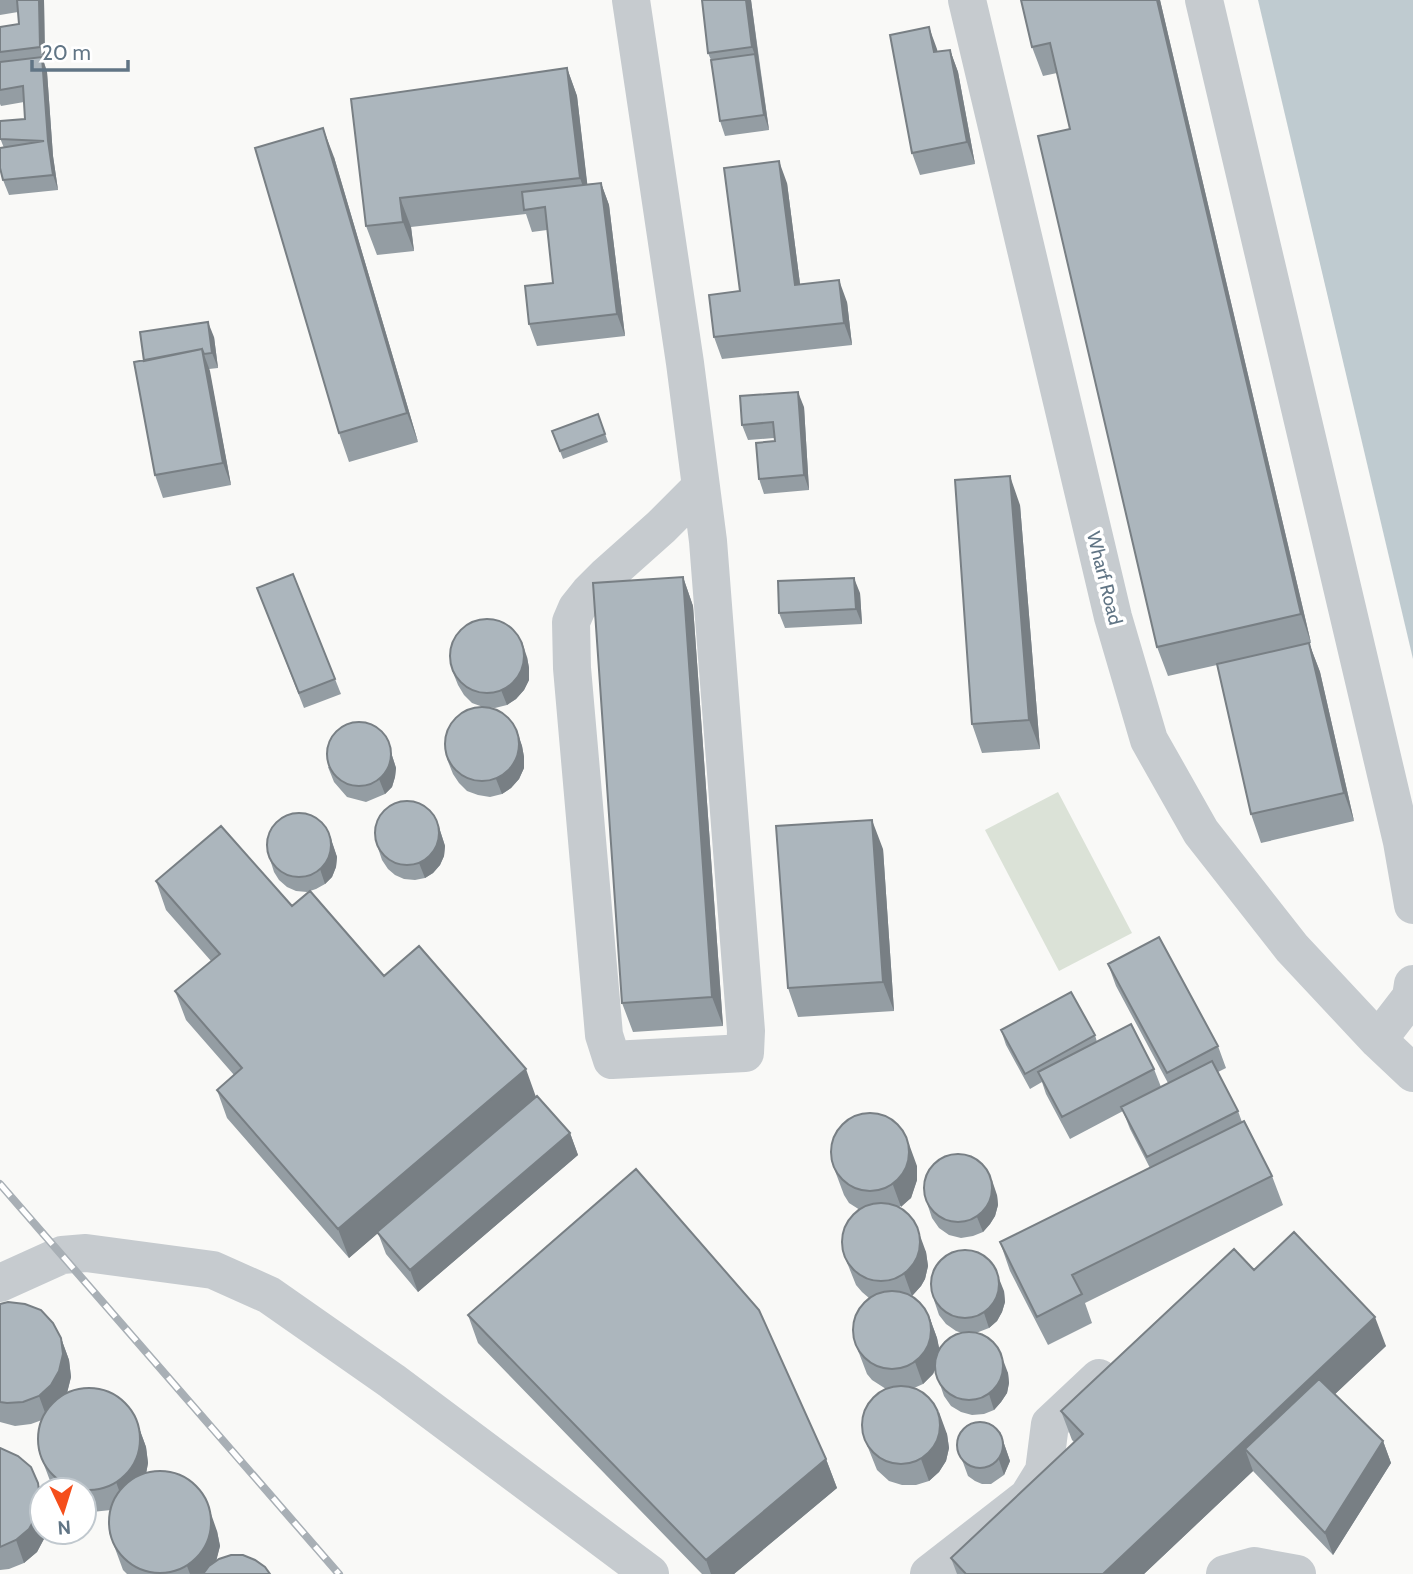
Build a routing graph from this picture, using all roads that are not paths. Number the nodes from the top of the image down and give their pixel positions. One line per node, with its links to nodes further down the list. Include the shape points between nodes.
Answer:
1 (631, 0): 4 (street)
2 (967, 0): 7 (street, Wharf Road, via 1113,617 1149,740 1201,832 1292,948)
3 (1203, 0): 5 (street, via 1399,829)
4 (701, 488): 4 (street, via 745,1053 612,1060 604,1035 571,622 589,593)
5 (1413, 905)
6 (1413, 984): 7 (street, via 1411,997)
7 (1378, 1040): 8 (street, Wharf Road)
8 (1413, 1073)
9 (0, 1283): 11 (street, via 62,1255 86,1253 214,1270 270,1296 392,1381)
10 (1121, 1357): 12 (street, via 1050,1424 1045,1471 1028,1497)
11 (650, 1574)
12 (929, 1574)
13 (1225, 1574): 14 (street, via 1254,1566)
14 (1297, 1574)

